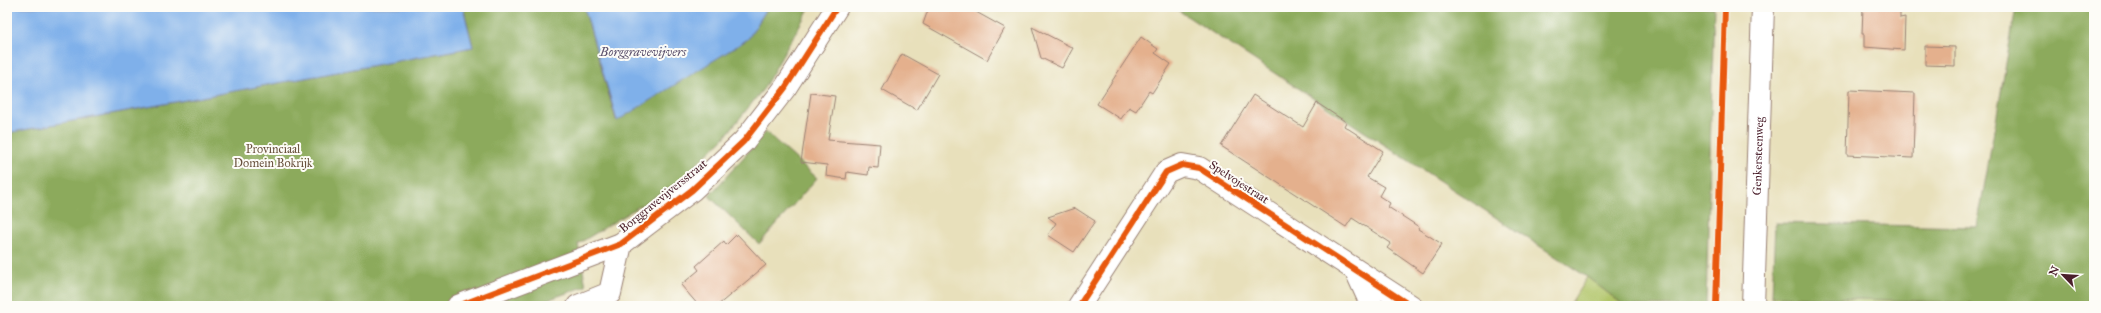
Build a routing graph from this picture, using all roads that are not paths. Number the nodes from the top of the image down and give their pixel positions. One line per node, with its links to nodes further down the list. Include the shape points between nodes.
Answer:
1 (836, 7): 3 (street, Borggravevijversstraat, via 785,88 744,141 692,190)
2 (1763, 7): 11 (street, Genkersteenweg)
3 (621, 244): 5 (street, Borggravevijversstraat); 6 (street, Borggravevijversstraat)
4 (1357, 273): 8 (street, Spelvojestraat, via 1199,168 1182,165 1166,172); 9 (street); 10 (street, Spelvojestraat)
5 (616, 299): 7 (street, Borggravevijversstraat)
6 (458, 306)
7 (578, 306)
8 (1079, 306)
9 (1372, 306)
10 (1411, 306)
11 (1753, 306)

